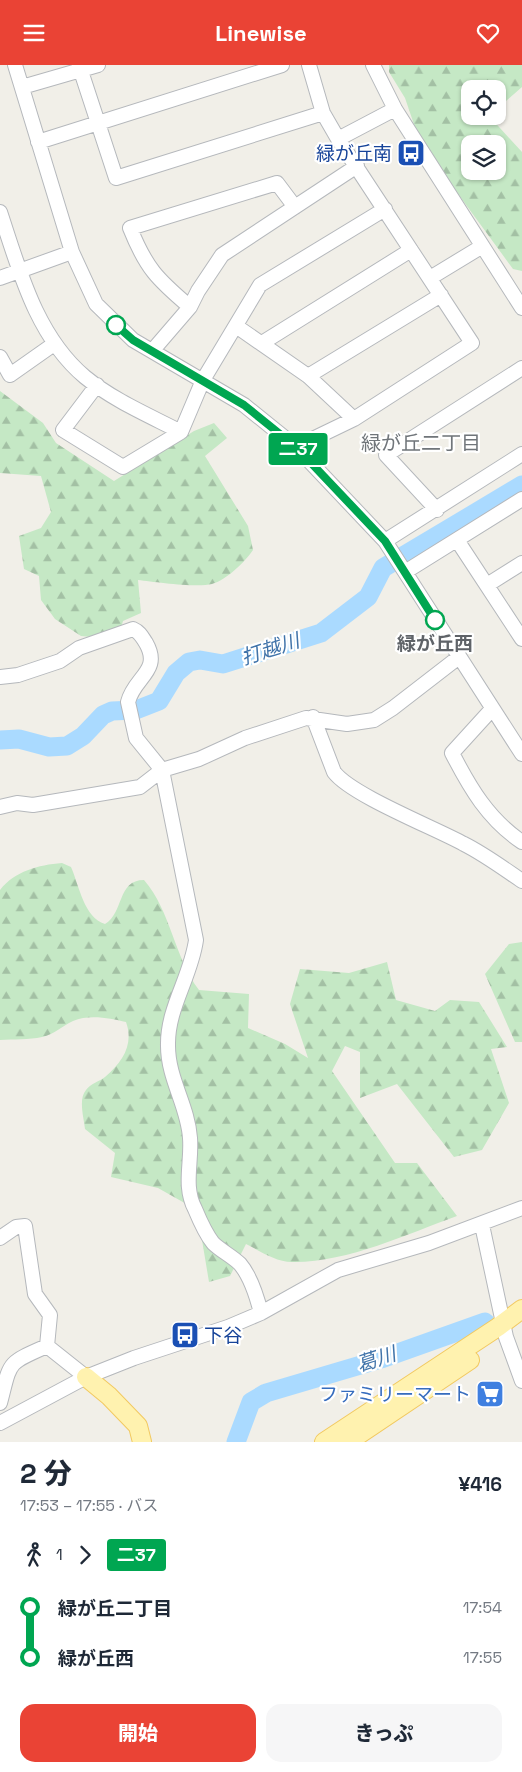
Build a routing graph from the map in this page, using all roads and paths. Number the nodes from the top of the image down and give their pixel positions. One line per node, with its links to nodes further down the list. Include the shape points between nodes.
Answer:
1 (15, 65): 7 (street)
2 (98, 65): 6 (street)
3 (282, 65): 10 (street)
4 (309, 65): 9 (street)
5 (373, 65): 8 (street)
6 (80, 67): 7 (street); 10 (street)
7 (22, 87): 12 (street)
8 (395, 109): 11 (street); 17 (street)
9 (322, 113): 10 (street, via 116,177); 11 (street)
10 (98, 123): 12 (street)
11 (338, 139): 13 (street)
12 (38, 142): 19 (street)
13 (357, 166): 14 (street); 15 (street)
14 (295, 207): 24 (street, via 222,255); 24 (street, via 277,183 130,228 140,255 159,281)
15 (385, 209): 18 (street); 26 (street, via 260,285)
16 (0, 212): 20 (street)
17 (481, 247): 22 (street); 25 (street)
18 (412, 250): 22 (street); 27 (street)
19 (72, 252): 20 (street); 29 (street, via 96,304 133,340)
20 (20, 272): 21 (street); 28 (street)
21 (0, 278)
22 (430, 278): 23 (street)
23 (440, 295): 32 (street); 35 (street, via 472,343)
24 (190, 307): 29 (street)
25 (522, 308)
26 (236, 326): 27 (street); 33 (street)
27 (262, 343): 32 (street)
28 (54, 344): 30 (street, via 10,375); 34 (street)
29 (153, 350): 33 (street)
30 (0, 357)
31 (522, 368): 40 (street, via 386,455)
32 (308, 377): 35 (street)
33 (203, 380): 36 (street); 37 (street, via 244,405)
34 (97, 385): 36 (street, via 122,402); 36 (street, via 63,430 123,467)
35 (354, 419): 37 (street)
36 (181, 432)
37 (296, 447): 42 (street)
38 (522, 454): 40 (street)
39 (522, 499): 41 (street)
40 (436, 509): 42 (street)
41 (457, 540): 44 (street); 45 (street)
42 (387, 544): 44 (street)
43 (522, 563): 45 (street)
44 (403, 570): 47 (street)
45 (487, 585): 46 (street)
46 (520, 631)
47 (459, 657): 49 (street); 50 (street, via 374,720 347,724)
48 (0, 677): 52 (street, via 18,675 60,661 80,648 133,629 138,631 152,659 128,702 130,721 139,743)
49 (492, 709): 51 (street); 54 (street, via 452,753 484,807 508,833)
50 (313, 717): 52 (street, via 245,738 199,759); 55 (street, via 334,772 340,779 378,802 466,845)
51 (521, 752)
52 (162, 770): 53 (street, via 140,787 33,805 17,803); 60 (street, via 196,941 193,961 171,1018 168,1047 170,1070 190,1139 190,1199 214,1243 241,1265)
53 (0, 807)
54 (522, 842)
55 (522, 881)
56 (522, 1208): 57 (street)
57 (482, 1225): 60 (street, via 338,1271); 62 (street)
58 (0, 1238): 63 (street, via 16,1227 25,1226 35,1294 50,1315)
59 (522, 1309): 62 (main road)
60 (261, 1313): 64 (street)
61 (522, 1324): 62 (main road)
62 (502, 1329): 65 (street); 69 (main road); 70 (main road)
63 (47, 1346): 64 (street); 66 (street, via 10,1365)
64 (86, 1377): 67 (street); 68 (main road, via 138,1426)
65 (522, 1381)
66 (0, 1403)
67 (2, 1418)
68 (142, 1442)
69 (324, 1442)
70 (348, 1442)

